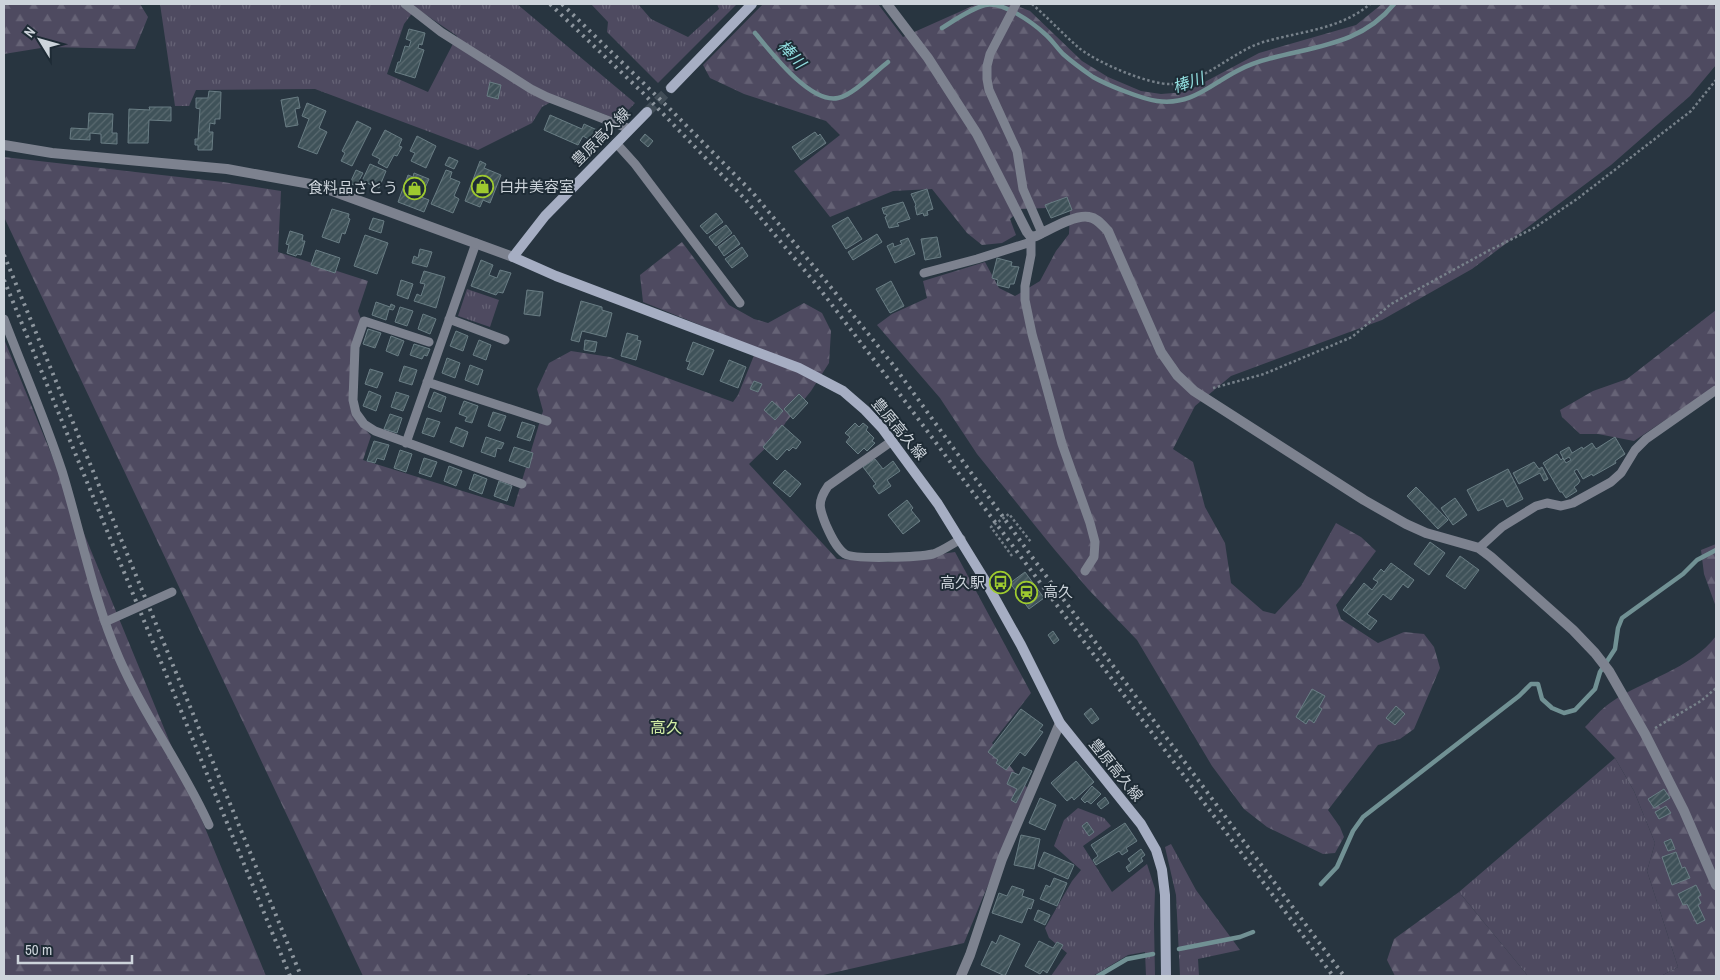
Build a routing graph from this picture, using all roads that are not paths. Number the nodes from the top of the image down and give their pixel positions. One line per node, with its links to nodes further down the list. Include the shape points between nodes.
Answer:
1 (405, 4): 7 (lane, via 441,32 547,97)
2 (752, 4): 5 (main road)
3 (887, 4): 11 (street, via 928,58 977,134)
4 (1016, 4): 10 (lane, via 990,54 987,79 1017,151 1023,189)
5 (671, 88)
6 (647, 112): 7 (main road, 豊原高久線)
7 (630, 129): 8 (main road, 豊原高久線)
8 (616, 143): 13 (main road, 豊原高久線, via 545,216); 15 (lane)
9 (4, 145): 12 (street, via 52,153 227,169 316,185)
10 (1042, 234): 11 (street); 27 (street, via 1073,219 1088,216 1099,221 1108,230 1161,352 1177,375 1194,391 1406,524)
11 (1031, 239): 14 (lane); 28 (lane, via 1025,300 1062,444 1090,523 1094,557)
12 (476, 243): 13 (street); 17 (lane)
13 (513, 257): 23 (main road, 豊原高久線, via 822,379 865,410)
14 (924, 273)
15 (740, 303)
16 (4, 319): 30 (lane, via 62,470)
17 (449, 320): 18 (lane); 20 (lane)
18 (505, 340)
19 (429, 342): 24 (lane, via 364,321 355,347 353,400 356,413 375,431)
20 (428, 382): 22 (lane); 24 (lane)
21 (1716, 390): 27 (lane, via 1646,439 1611,482 1573,503 1536,506 1502,527)
22 (547, 421)
23 (892, 441): 26 (main road, 豊原高久線); 26 (lane, via 828,486 823,494 820,510 838,546 846,554 871,558 934,554)
24 (406, 443): 25 (lane)
25 (522, 484)
26 (960, 540): 31 (main road, 豊原高久線, via 1021,645)
27 (1480, 548): 33 (street, via 1573,630 1609,671 1684,811)
28 (1085, 571)
29 (172, 592): 30 (lane, bridge)
30 (105, 622): 32 (lane, via 120,660)
31 (1060, 724): 34 (street, via 1002,859); 35 (main road, 豊原高久線, via 1141,824 1156,850 1165,895)
32 (209, 825)
33 (1716, 885)
34 (961, 976)
35 (1166, 976)

